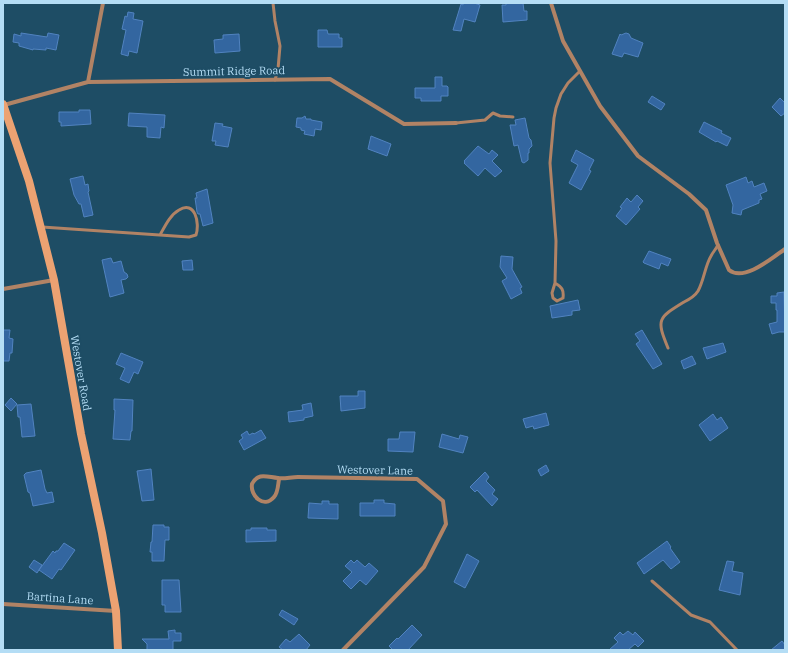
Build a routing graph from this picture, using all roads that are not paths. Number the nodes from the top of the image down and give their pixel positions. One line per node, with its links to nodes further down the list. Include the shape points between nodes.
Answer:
1 (103, 3): 6 (street)
2 (273, 3): 5 (lane, via 280,46)
3 (551, 3): 4 (street, via 564,41)
4 (580, 71): 12 (street, via 600,106 638,156 706,210); 15 (lane, via 561,94 554,118 550,162 556,241)
5 (275, 80): 6 (street, Summit Ridge Road); 9 (street, Summit Ridge Road, via 330,79 404,124)
6 (88, 82): 7 (street, Summit Ridge Road)
7 (3, 104): 10 (street, Westover Road, via 29,181)
8 (513, 117): 9 (lane, via 493,113 485,120)
9 (456, 123)
10 (40, 227): 11 (lane); 14 (street, Westover Road)
11 (160, 235): 11 (lane, via 196,235 198,223 195,213 185,207 180,209)
12 (718, 245): 13 (street, via 727,266 733,273 738,274 763,264); 17 (lane, via 693,297 664,315 661,321 662,334)
13 (785, 249)
14 (54, 280): 16 (street); 21 (street, Westover Road)
15 (555, 283): 15 (lane, via 552,293 553,298 558,300 563,298 564,291)
16 (3, 289)
17 (668, 348)
18 (279, 479): 18 (street, Westover Lane, via 277,492 269,501 263,502 253,494 252,484 258,477 270,476); 23 (street, Westover Lane, via 417,479 443,501 446,524 424,567)
19 (652, 581): 24 (lane, via 692,614 710,622)
20 (3, 604): 21 (street, Bartina Lane)
21 (116, 611): 22 (street, Westover Road)
22 (118, 650)
23 (343, 650)
24 (737, 650)

